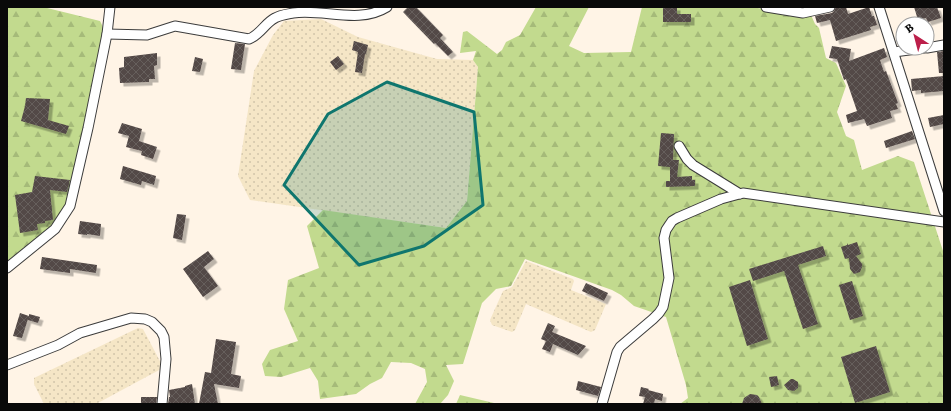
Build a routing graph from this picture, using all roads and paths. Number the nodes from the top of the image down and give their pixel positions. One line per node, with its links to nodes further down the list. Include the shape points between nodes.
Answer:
1 (110, 7): 6 (street)
2 (766, 7): 3 (street, via 803,13)
3 (830, 7)
4 (879, 7): 7 (street)
5 (382, 8): 6 (street, via 351,16 306,12 276,17 249,39 175,26 147,35)
6 (107, 34): 12 (street, via 70,206 55,229)
7 (894, 52): 10 (street)
8 (679, 146): 9 (street, via 686,159 693,165)
9 (740, 194): 11 (street); 15 (street, via 721,199 677,218 668,226 664,238 669,278 663,307 659,314 620,347)
10 (944, 211)
11 (944, 222)
12 (7, 268)
13 (7, 365): 14 (street, via 58,345 80,333 131,318 145,319 152,322 164,337 166,359)
14 (162, 404)
15 (602, 404)

